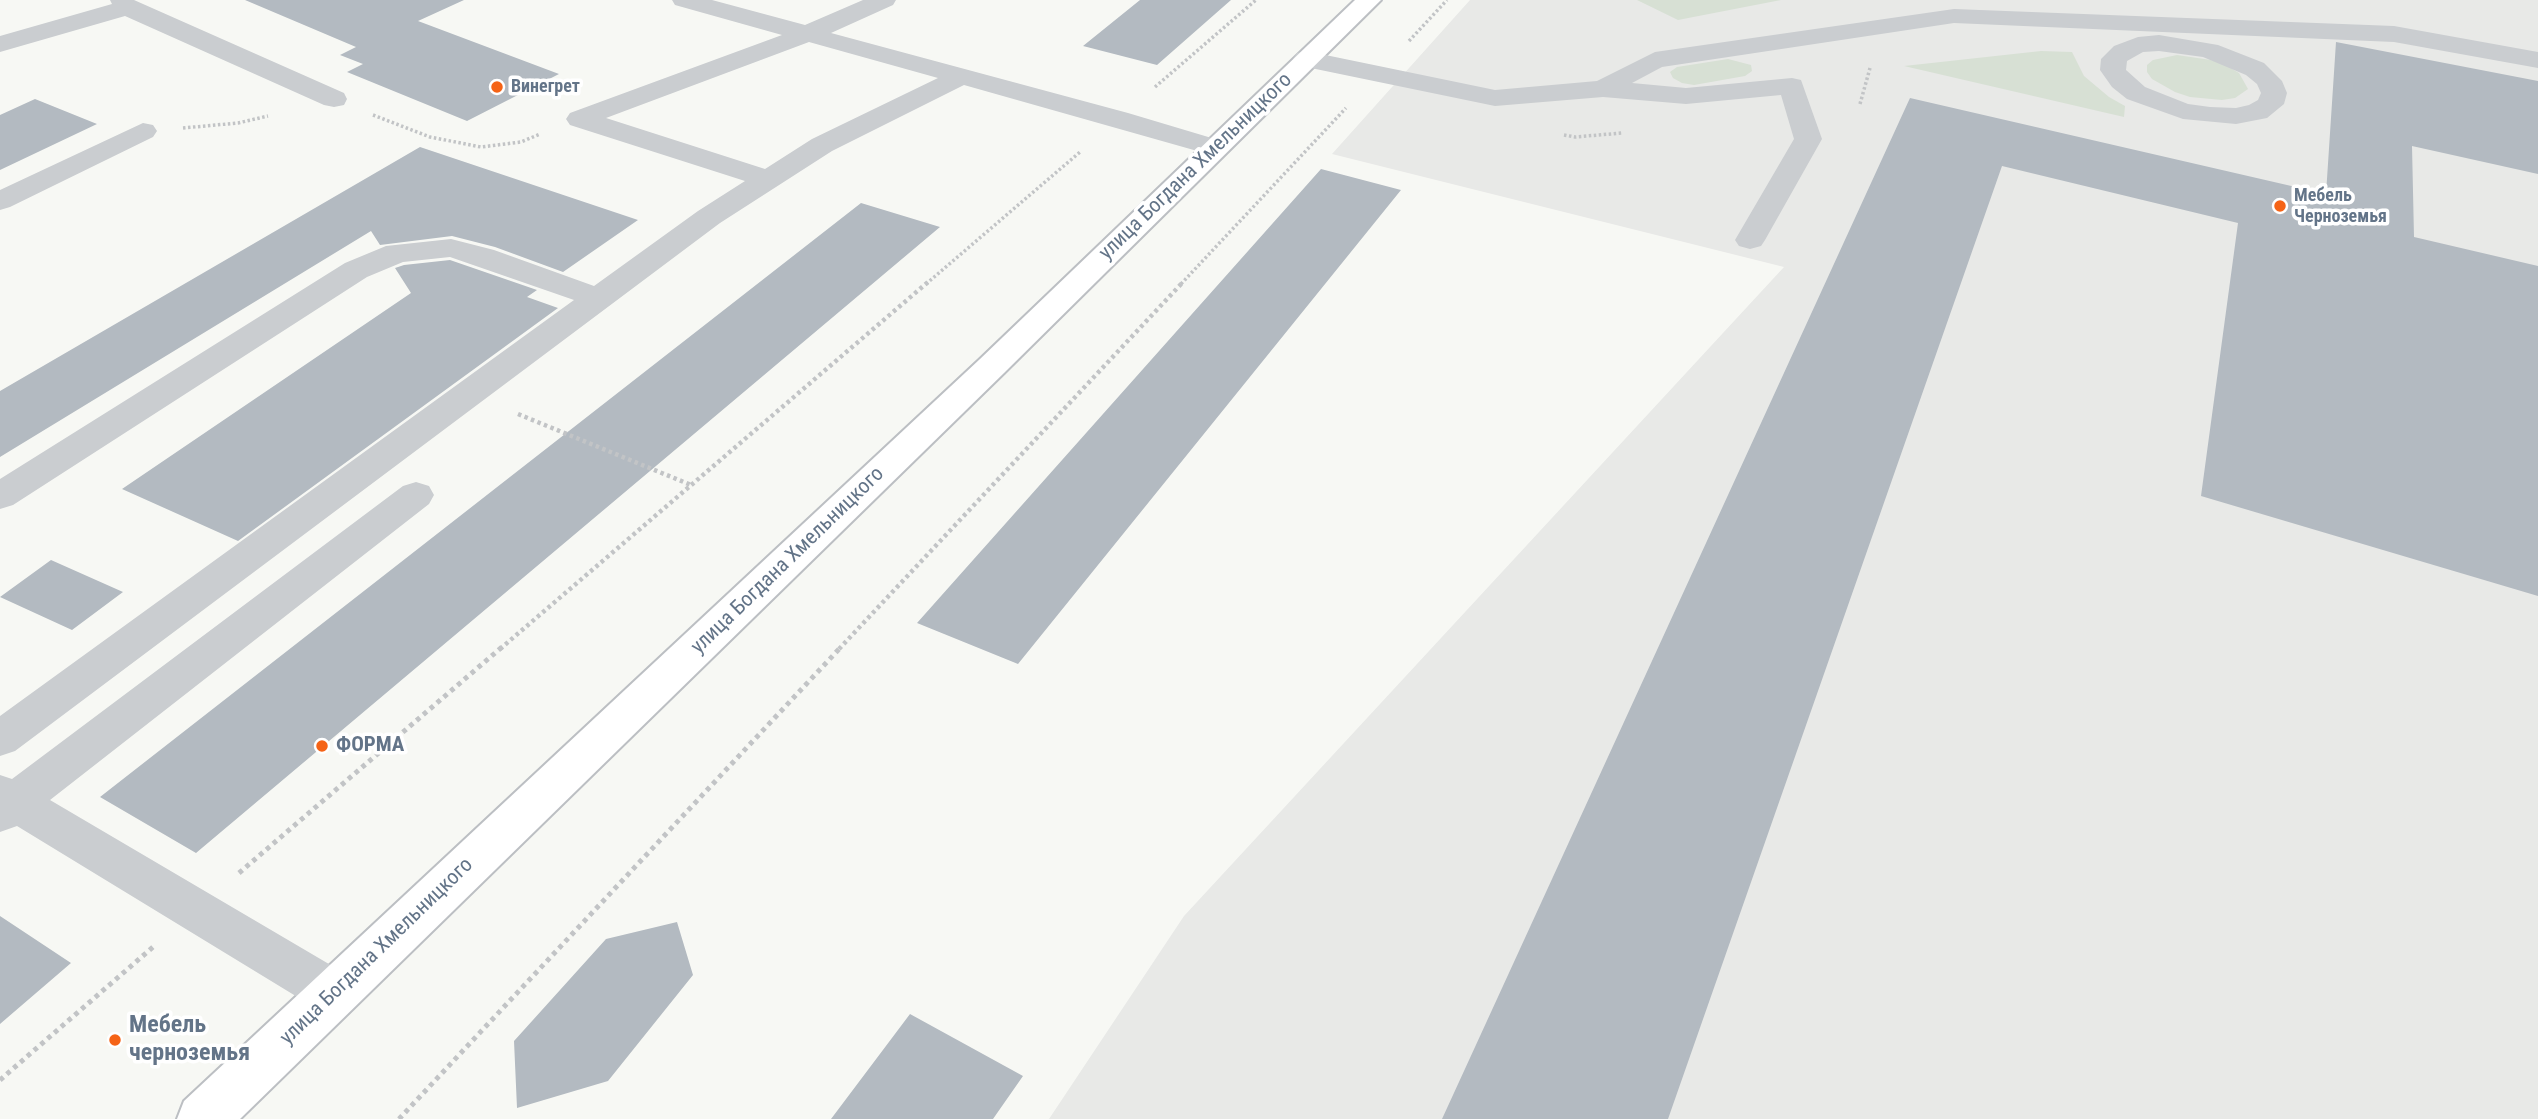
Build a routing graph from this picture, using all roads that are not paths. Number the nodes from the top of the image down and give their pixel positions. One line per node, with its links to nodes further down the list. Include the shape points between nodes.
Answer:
1 (684, 0): 7 (street)
2 (884, 0): 7 (street)
3 (1369, 0): 13 (main road, улица Богдана Хмельницкого)
4 (788, 3): 7 (street)
5 (124, 4): 10 (street); 18 (street)
6 (2021, 19): 8 (street); 9 (street, via 1954,16); 11 (street)
7 (818, 29): 15 (street, via 916,66); 21 (street, via 580,119)
8 (2265, 29): 12 (street); 14 (street, via 2394,34)
9 (1834, 34): 16 (street); 17 (street, via 1655,60)
10 (0, 44)
11 (2123, 51): 12 (street, via 2138,45 2171,44); 12 (street, via 2114,59 2113,69 2136,93 2183,111 2210,115 2257,112 2270,104 2274,93 2269,81)
12 (2234, 58)
13 (1307, 59): 17 (street, via 1495,98); 20 (main road, улица Богдана Хмельницкого)
14 (2538, 60)
15 (960, 77): 20 (street); 21 (street, via 822,145)
16 (1792, 86): 17 (street, via 1686,96); 23 (street, via 1808,139)
17 (1603, 89)
18 (334, 99)
19 (143, 131): 22 (street)
20 (1215, 148): 29 (main road, улица Богдана Хмельницкого)
21 (768, 179): 24 (street)
22 (0, 201)
23 (1750, 240)
24 (598, 298): 26 (street, via 451,248 397,253 356,270); 27 (street)
25 (416, 495): 28 (street)
26 (0, 496)
27 (0, 739)
28 (5, 802): 29 (street, via 197,909)
29 (334, 993): 30 (main road, улица Богдана Хмельницкого)
30 (203, 1119)

